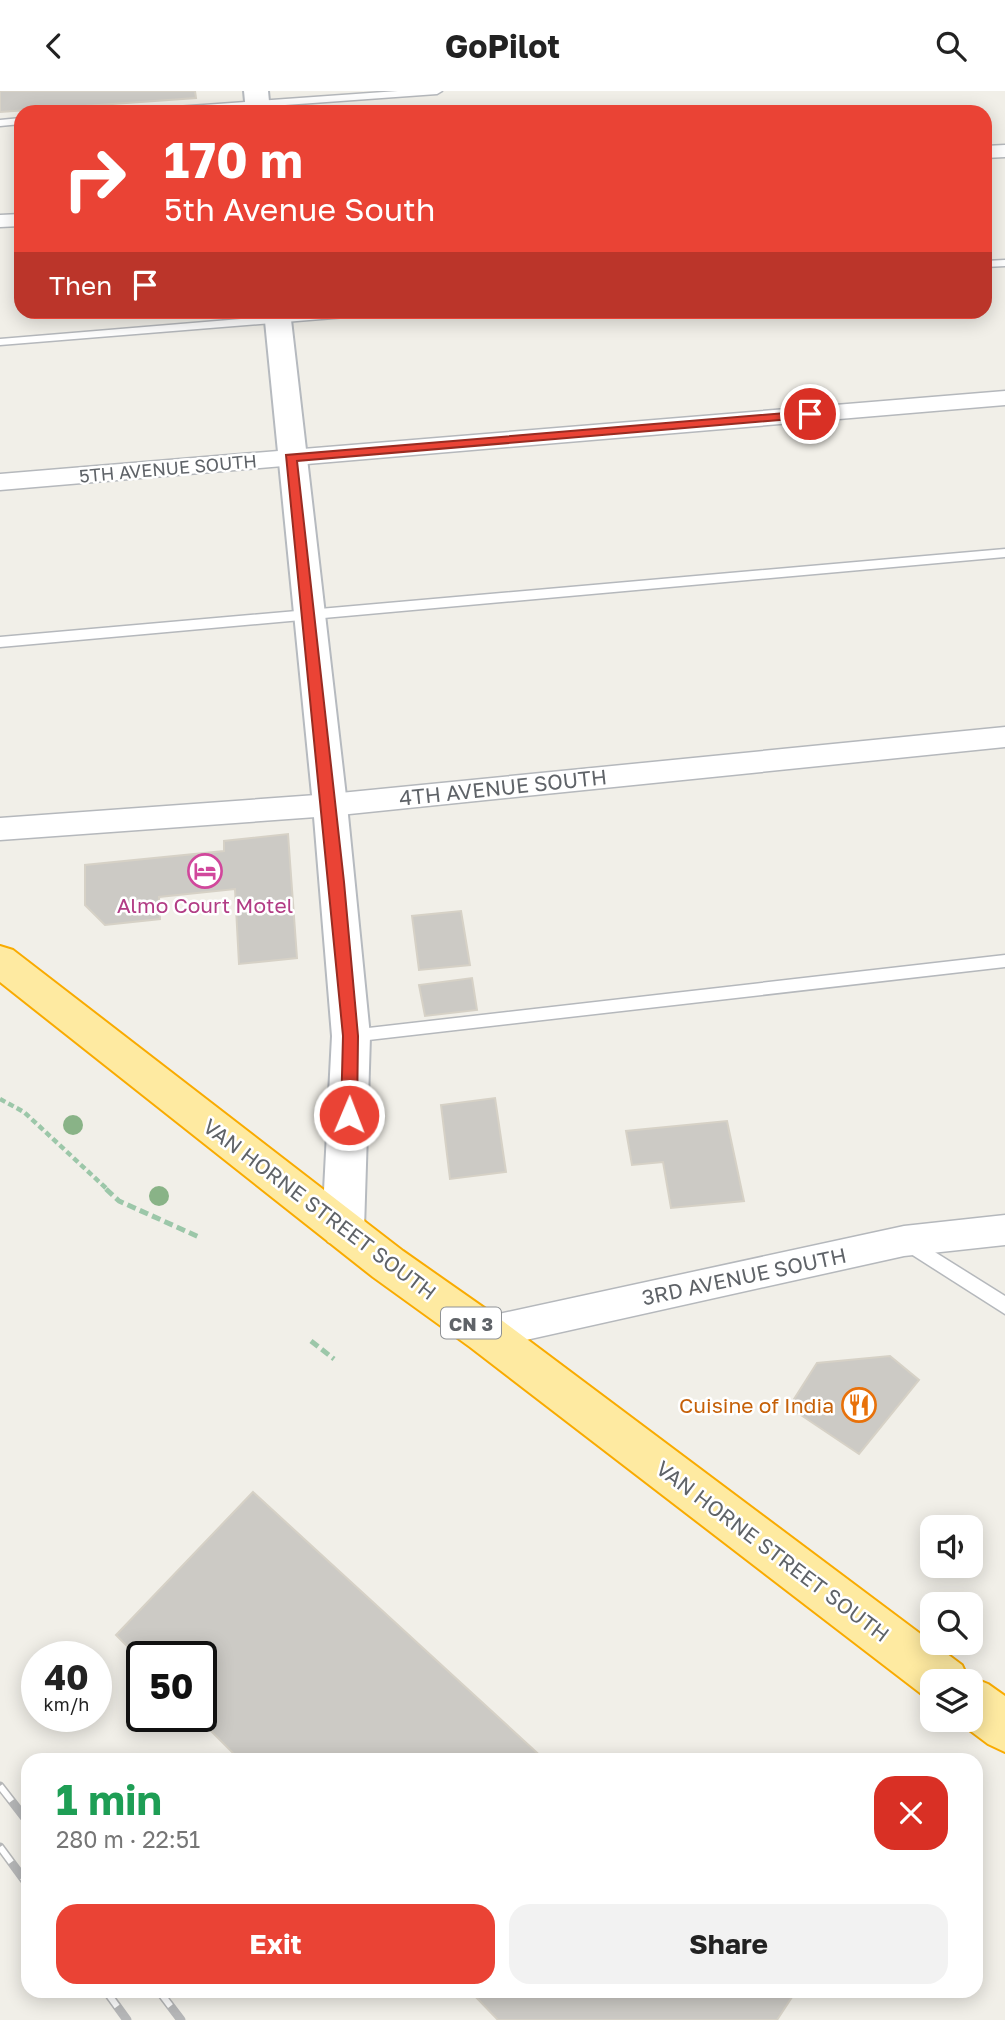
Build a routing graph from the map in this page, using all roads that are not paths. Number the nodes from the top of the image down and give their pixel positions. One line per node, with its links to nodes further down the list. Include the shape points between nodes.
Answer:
1 (437, 91): 2 (lane)
2 (257, 102): 3 (lane)
3 (224, 105)
4 (245, 319): 6 (lane)
5 (277, 319): 8 (main road)
6 (0, 342)
7 (1005, 398): 8 (street, 5TH AVENUE SOUTH)
8 (291, 458): 9 (street, 5TH AVENUE SOUTH); 11 (main road)
9 (0, 482)
10 (1005, 553): 11 (lane)
11 (308, 614): 12 (lane); 14 (main road)
12 (0, 642)
13 (1005, 737): 14 (street, 4TH AVENUE SOUTH)
14 (330, 805): 15 (street, 4TH AVENUE SOUTH); 18 (main road)
15 (0, 829)
16 (0, 961): 19 (highway, VAN HORNE STREET SOUTH / CN 3)
17 (1005, 961): 18 (lane)
18 (351, 1036): 19 (main road)
19 (343, 1229): 23 (highway, VAN HORNE STREET SOUTH / CN 3)
20 (1005, 1230): 21 (street, 3RD AVENUE SOUTH)
21 (904, 1241): 22 (lane); 23 (street, 3RD AVENUE SOUTH)
22 (1005, 1306)
23 (485, 1333): 24 (highway, VAN HORNE STREET SOUTH / CN 3)
24 (928, 1669)
25 (983, 1710): 26 (highway)
26 (1005, 1727)

